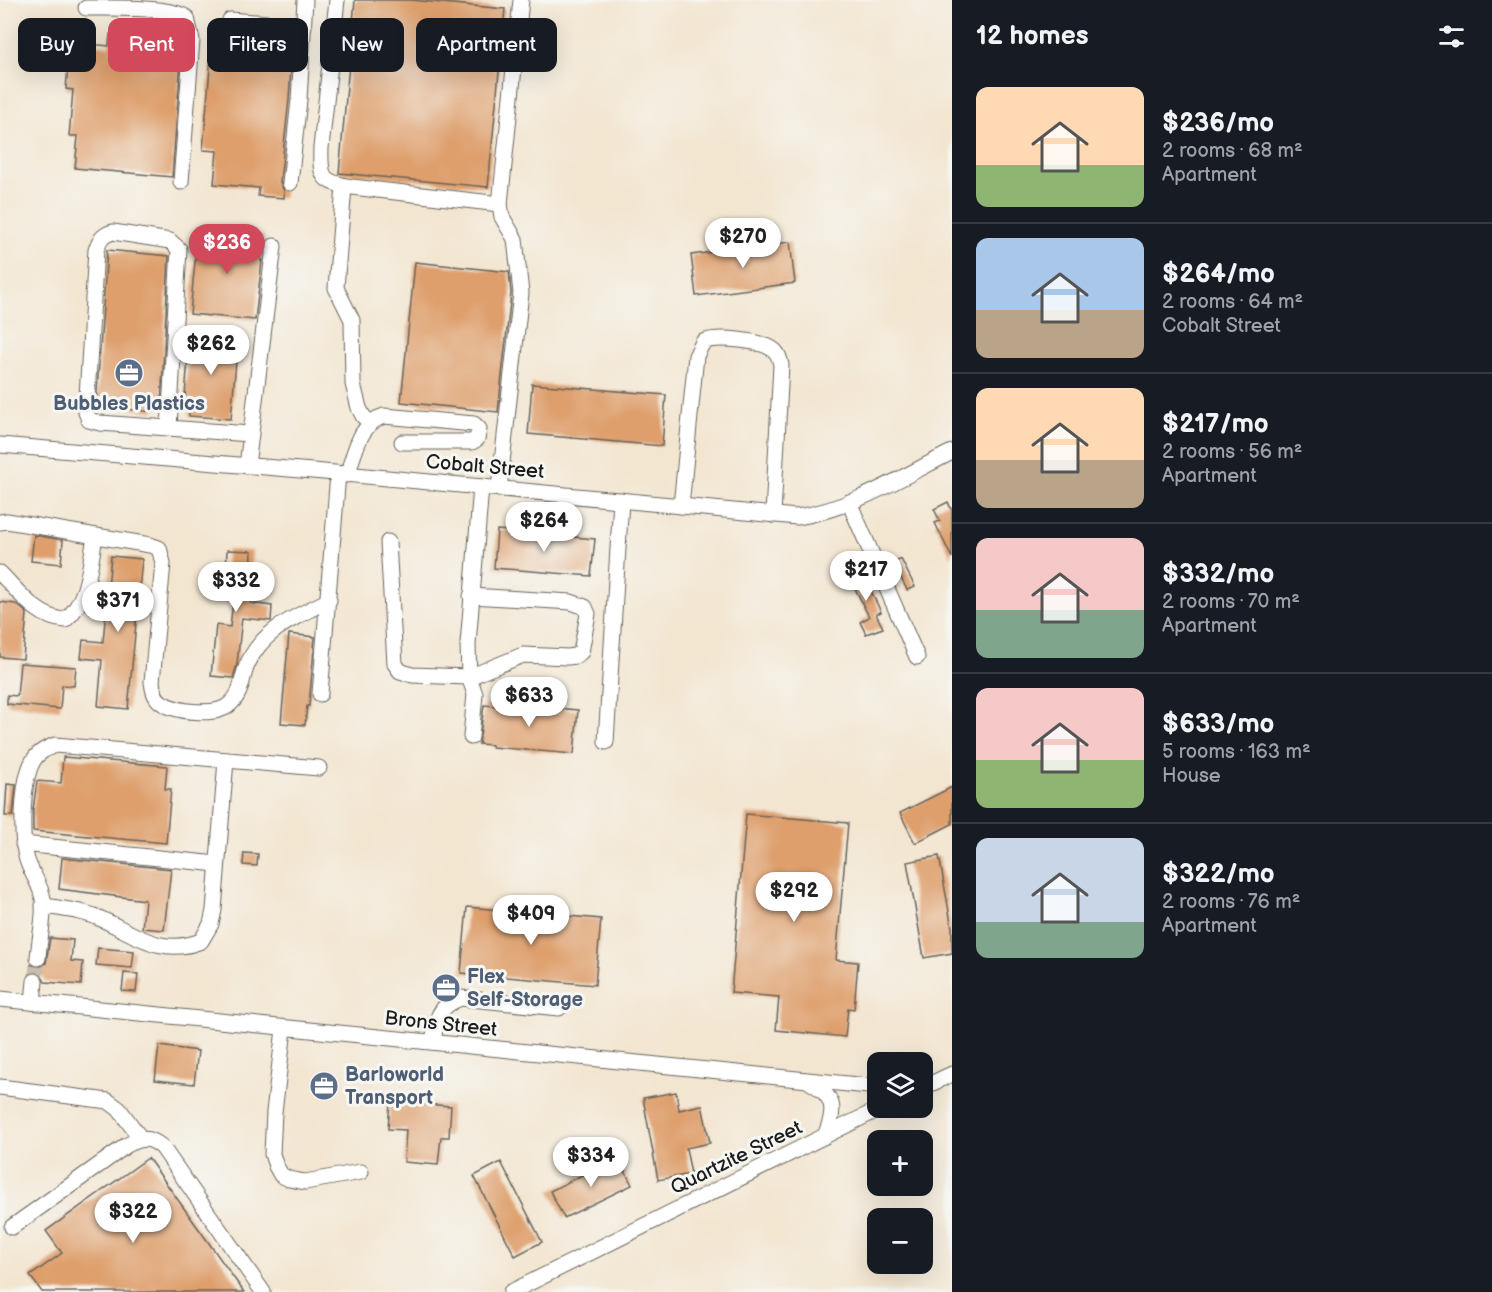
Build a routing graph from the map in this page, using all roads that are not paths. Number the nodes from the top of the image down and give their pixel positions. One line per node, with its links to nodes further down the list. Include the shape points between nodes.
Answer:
1 (305, 0): 6 (street)
2 (337, 0): 10 (street, via 320,168 327,179)
3 (521, 0): 11 (street)
4 (154, 5): 5 (street); 8 (street, via 183,14 191,33)
5 (87, 8)
6 (304, 18)
7 (301, 72): 9 (street)
8 (181, 182)
9 (290, 183)
10 (344, 186): 11 (street); 13 (street, via 336,288 352,320 353,384 359,408)
11 (500, 204): 22 (street, via 502,217 515,239 522,293)
12 (274, 246): 15 (street)
13 (369, 423): 16 (street, via 384,416 474,424 479,429 472,442); 20 (street)
14 (169, 428): 14 (street, via 93,422 86,416 96,250 105,234 170,242 179,249); 15 (street)
15 (250, 434): 19 (street)
16 (402, 442)
17 (0, 445): 19 (street, Cobalt Street)
18 (952, 452): 24 (street, Cobalt Street)
19 (247, 466): 20 (street, Cobalt Street)
20 (343, 474): 21 (street, Cobalt Street); 32 (street)
21 (481, 487): 22 (street, Cobalt Street); 31 (street)
22 (499, 489): 23 (street, Cobalt Street)
23 (621, 500): 25 (street, Cobalt Street); 37 (street)
24 (849, 502): 26 (street, Cobalt Street, via 815,514); 33 (street)
25 (681, 506): 26 (street, Cobalt Street); 26 (street, via 696,356 703,342 723,339 764,345 779,356)
26 (773, 515)
27 (0, 522): 28 (street)
28 (95, 536): 30 (street, via 81,597 65,620 46,616); 32 (street, via 156,546 162,554 152,682 159,701 171,707 210,713 230,704 239,693 247,664 266,637 279,625)
29 (388, 542): 34 (street, via 395,664 400,671 412,675)
30 (0, 573)
31 (471, 596): 34 (street); 34 (street, via 571,603 585,607 588,614 579,654 523,655)
32 (329, 600): 35 (street)
33 (917, 657)
34 (469, 677): 36 (street, via 475,694)
35 (320, 694)
36 (471, 737)
37 (606, 742)
38 (226, 760): 39 (street); 40 (street, via 55,745 42,750 29,771); 41 (street)
39 (319, 768)
40 (23, 844): 41 (street); 42 (street)
41 (217, 864): 42 (street, via 212,924 201,941 186,946 150,943 95,917)
42 (43, 906): 43 (street)
43 (38, 958)
44 (35, 981): 46 (street)
45 (0, 999): 46 (street, Brons Street)
46 (33, 1002): 48 (street, Brons Street)
47 (559, 1008): 49 (street, via 461,998 448,1001 440,1011)
48 (284, 1029): 49 (street, Brons Street); 58 (street, via 274,1112 272,1154 276,1166 281,1175 304,1182)
49 (433, 1042): 51 (street, Brons Street)
50 (952, 1074): 52 (street)
51 (807, 1080): 53 (street, Brons Street); 56 (street, via 824,1090 832,1105)
52 (933, 1083)
53 (867, 1086)
54 (0, 1087): 57 (street, via 108,1101 119,1109)
55 (867, 1115): 56 (street, Quartzite Street)
56 (825, 1136): 61 (street, Quartzite Street)
57 (141, 1139): 59 (street); 60 (street, via 154,1140 162,1147)
58 (361, 1172)
59 (12, 1227)
60 (263, 1292)
61 (511, 1292)

